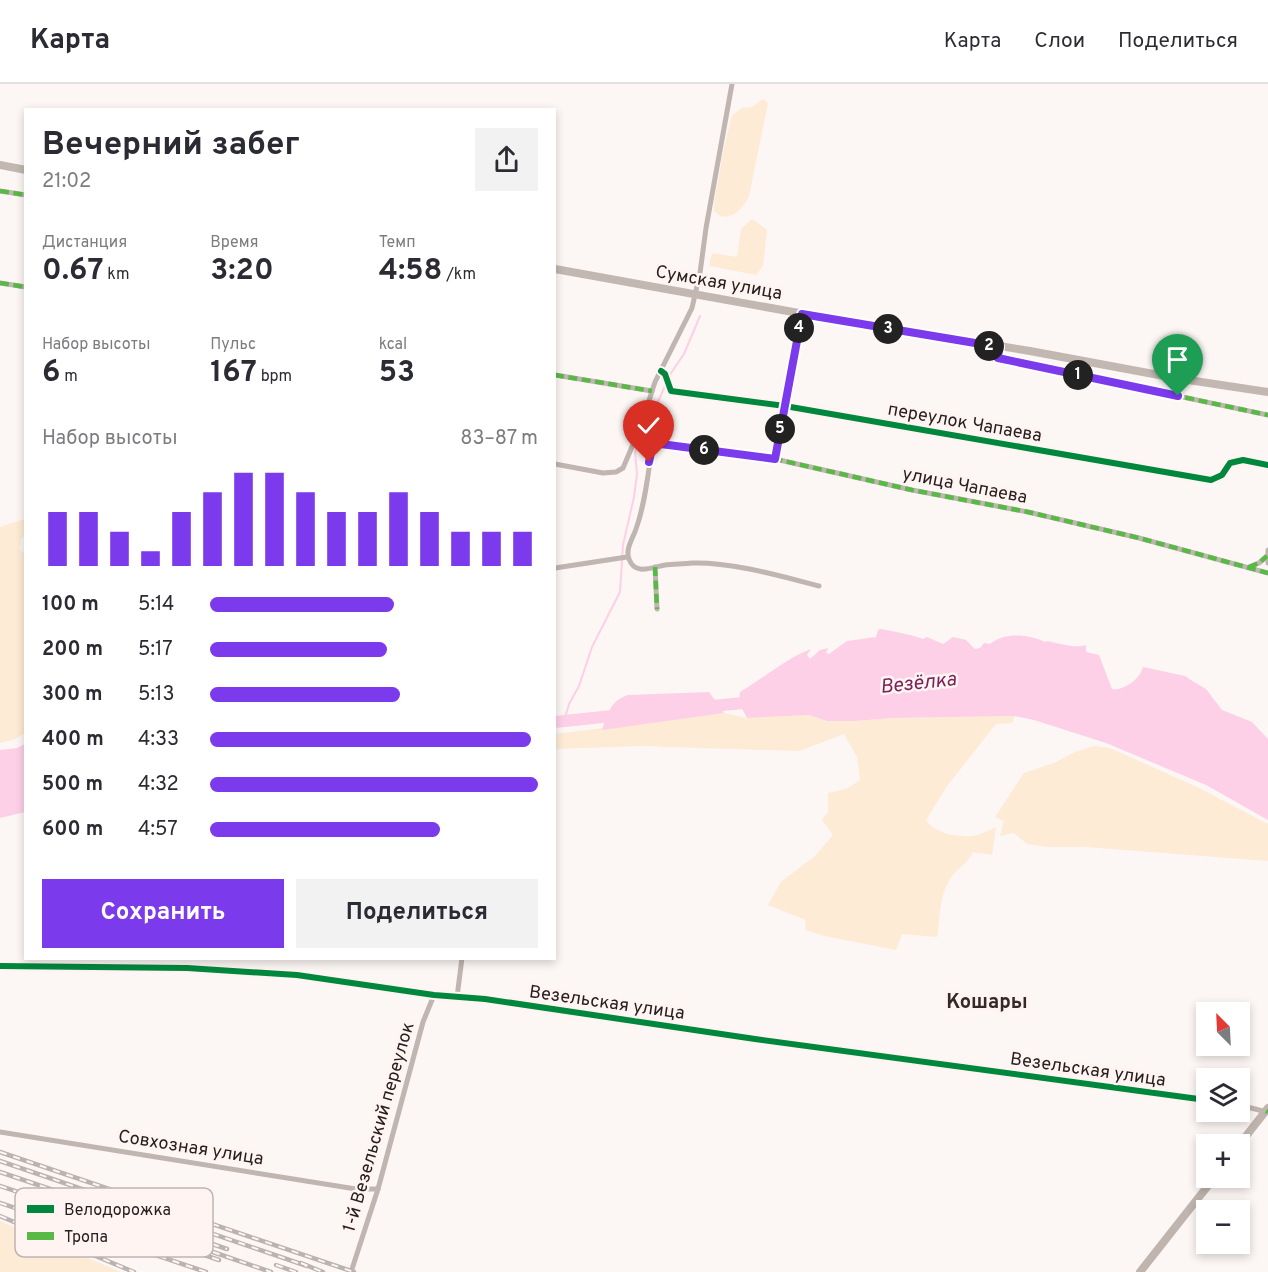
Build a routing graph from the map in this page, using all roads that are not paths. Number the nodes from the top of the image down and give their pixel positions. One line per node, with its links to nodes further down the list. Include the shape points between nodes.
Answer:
1 (732, 84): 9 (street)
2 (0, 165): 3 (main road)
3 (24, 170)
4 (0, 192): 5 (street)
5 (24, 195)
6 (556, 269): 9 (main road, Сумская улица)
7 (0, 283): 8 (street)
8 (24, 287)
9 (696, 294): 10 (main road, Сумская улица); 12 (street)
10 (802, 314): 11 (main road, Сумская улица); 18 (street)
11 (999, 347): 14 (main road, Сумская улица); 17 (street, via 998,358)
12 (661, 371): 15 (street); 18 (street, переулок Чапаева, via 671,391)
13 (556, 375): 15 (street)
14 (1175, 378): 16 (main road, Сумская улица); 17 (street)
15 (652, 391): 20 (street)
16 (1268, 392)
17 (1171, 395): 19 (street)
18 (785, 406): 22 (street); 24 (street, переулок Чапаева, via 1211,480 1222,475 1230,463 1243,460)
19 (1268, 415)
20 (640, 428): 21 (street); 23 (street, via 623,468 616,472)
21 (653, 443): 22 (street, улица Чапаева); 26 (street, via 645,496)
22 (775, 459): 28 (street, улица Чапаева, via 1039,515)
23 (556, 464)
24 (1268, 465)
25 (1268, 556): 28 (street)
26 (627, 557): 27 (street, via 635,568); 29 (street)
27 (655, 567): 31 (street, via 696,563 751,569); 32 (street)
28 (1249, 567): 30 (street, улица Чапаева)
29 (556, 568)
30 (1268, 573)
31 (819, 586)
32 (657, 609)
33 (462, 960): 36 (street)
34 (0, 966): 35 (street, Везельская улица, via 187,968 285,974)
35 (434, 995): 36 (street, Везельская улица); 43 (street, 1-й Везельский переулок, via 423,1022)
36 (457, 997): 37 (street, Везельская улица)
37 (1196, 1099)
38 (1250, 1107): 39 (street)
39 (1267, 1111): 41 (street)
40 (0, 1132): 43 (street, Совхозная улица, via 356,1189)
41 (1248, 1134)
42 (1206, 1188): 45 (street)
43 (378, 1189): 44 (street, 1-й Везельский переулок)
44 (352, 1269)
45 (1140, 1272)

